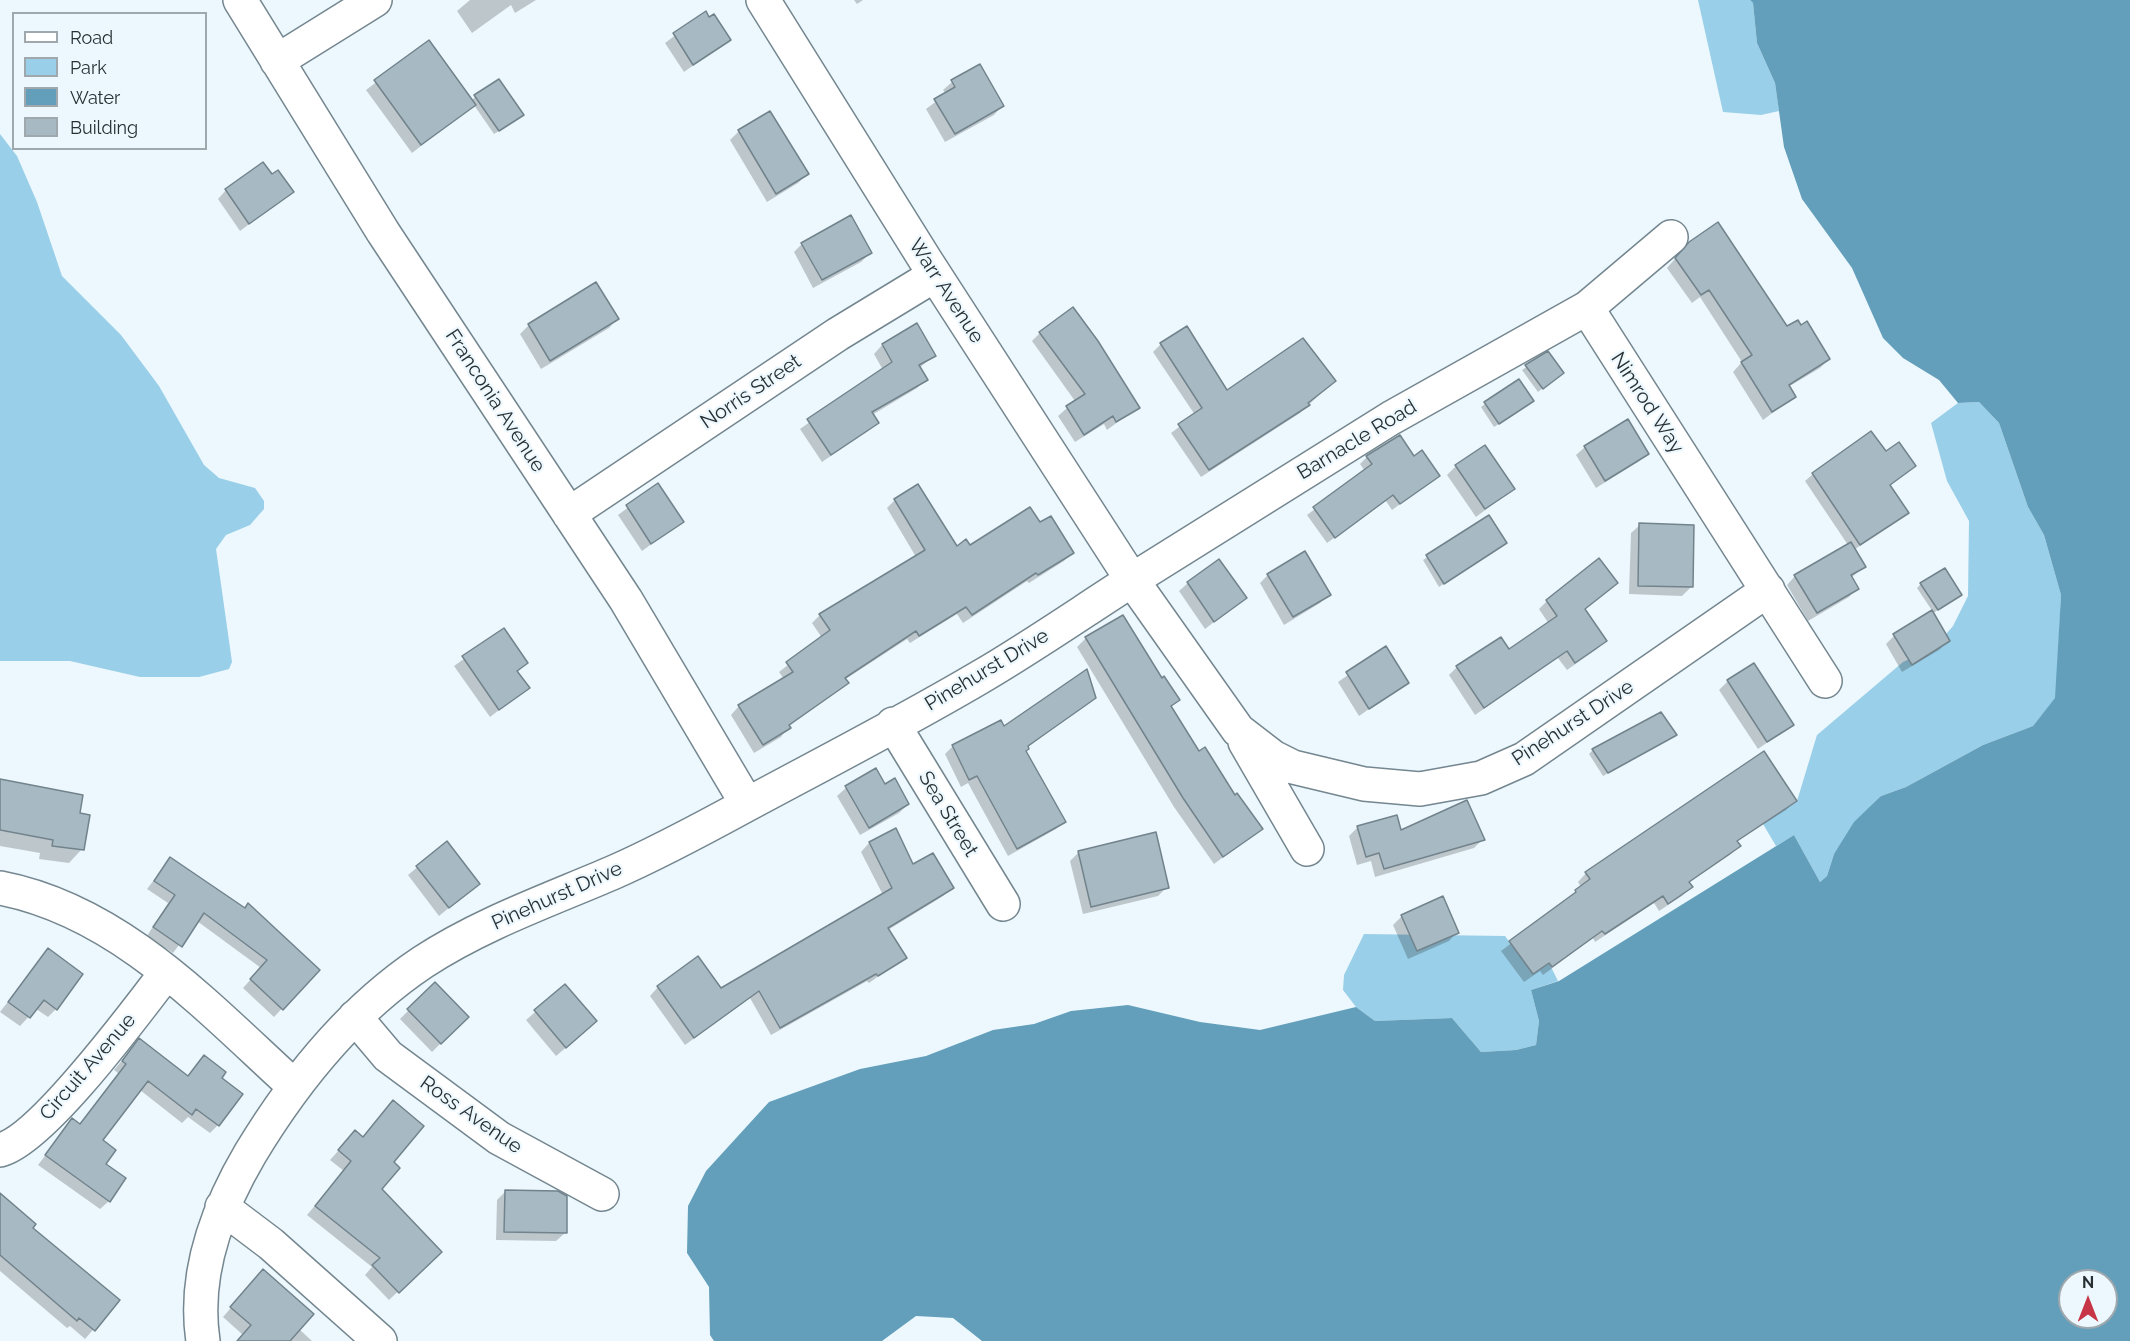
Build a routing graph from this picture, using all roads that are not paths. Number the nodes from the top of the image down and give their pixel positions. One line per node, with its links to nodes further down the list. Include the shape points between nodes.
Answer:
1 (240, 0): 4 (street, Franconia Avenue)
2 (375, 0): 4 (street)
3 (763, 0): 6 (street, Warr Avenue)
4 (277, 61): 8 (street, Franconia Avenue, via 383,232)
5 (1671, 237): 7 (street)
6 (935, 275): 8 (street, Norris Street, via 782,370); 9 (street, Warr Avenue)
7 (1587, 308): 9 (street, Barnacle Road, via 1391,418); 10 (street, Nimrod Way)
8 (569, 514): 14 (street, Franconia Avenue, via 626,600)
9 (1132, 580): 12 (street, Pinehurst Drive, via 982,676); 13 (street, Pinehurst Drive)
10 (1768, 590): 11 (street, Nimrod Way); 13 (street, Pinehurst Drive, via 1524,759 1481,778 1420,789 1364,784 1293,767)
11 (1825, 681)
12 (893, 724): 14 (street, Pinehurst Drive); 17 (street, Sea Street)
13 (1238, 730): 15 (street)
14 (747, 804): 19 (street, Pinehurst Drive, via 617,871 466,937 406,974)
15 (1307, 849)
16 (0, 888): 18 (street, via 82,915 128,942)
17 (1003, 904)
18 (166, 973): 20 (street); 21 (street, Circuit Avenue, via 51,1113 17,1143)
19 (355, 1017): 20 (street, Pinehurst Drive); 22 (street, Ross Avenue, via 388,1056 499,1138)
20 (296, 1087): 23 (street, Pinehurst Drive, via 254,1147)
21 (0, 1150)
22 (602, 1194)
23 (222, 1207): 24 (street, Pinehurst Drive, via 202,1285); 25 (street, via 271,1244)
24 (203, 1341)
25 (380, 1341)

